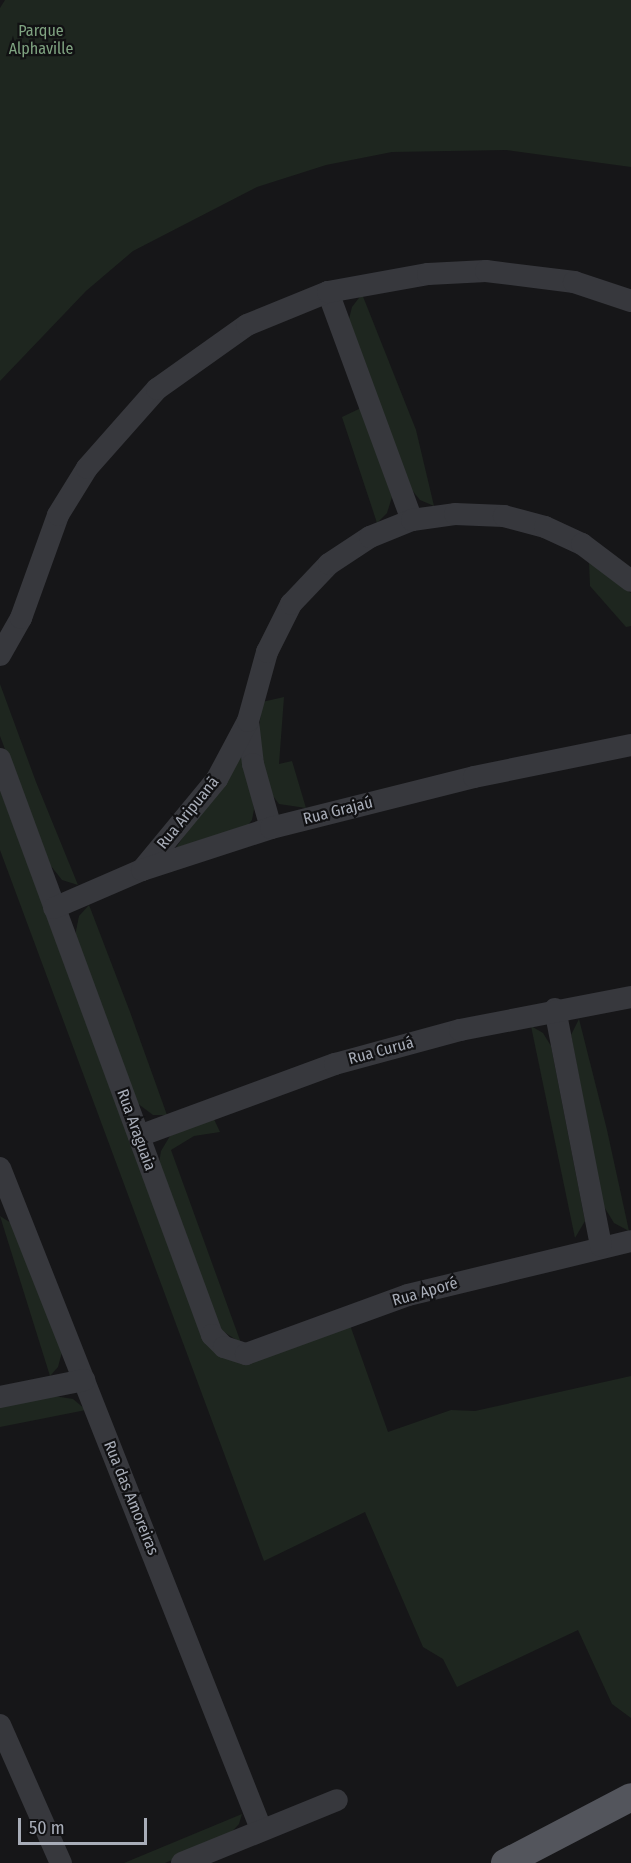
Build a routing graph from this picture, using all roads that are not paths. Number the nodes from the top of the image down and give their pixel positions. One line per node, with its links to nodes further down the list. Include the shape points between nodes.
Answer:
1 (328, 292): 2 (street, via 417,275 486,271 574,282); 3 (street); 5 (street, via 247,325 157,389 87,468 58,515 21,618)
2 (631, 301)
3 (412, 520): 4 (street, Rua Aripuanã, via 455,514 504,516 535,524 582,544); 6 (street, Rua Aripuanã, via 370,537 329,564 291,604 267,652)
4 (631, 581)
5 (0, 655)
6 (248, 721): 9 (street, Rua Aripuanã, via 253,764); 10 (street, Rua Aripuanã, via 217,779)
7 (631, 745): 9 (street, Rua Grajaú, via 474,777)
8 (0, 759): 11 (street, Rua Araguaia)
9 (271, 828): 10 (street, Rua Grajaú)
10 (142, 870): 11 (street, Rua Grajaú)
11 (54, 909): 14 (street, Rua Araguaia)
12 (631, 997): 13 (street, Rua Curuá)
13 (555, 1010): 14 (street, Rua Curuá, via 460,1030 335,1064); 18 (street)
14 (139, 1136): 19 (street, Rua Araguaia, via 212,1335)
15 (0, 1168): 16 (street, Rua das Amoreiras)
16 (6, 1200): 20 (street, Rua das Amoreiras)
17 (631, 1241): 18 (street, Rua Aporé)
18 (601, 1246): 19 (street, Rua Aporé, via 408,1295 246,1354)
19 (224, 1347)
20 (84, 1380): 21 (street); 25 (street, Rua das Amoreiras)
21 (0, 1397)
22 (0, 1725): 26 (street)
23 (631, 1797): 28 (main road)
24 (337, 1800): 25 (street)
25 (261, 1829): 27 (street)
26 (61, 1863)
27 (182, 1863)
28 (505, 1863)

